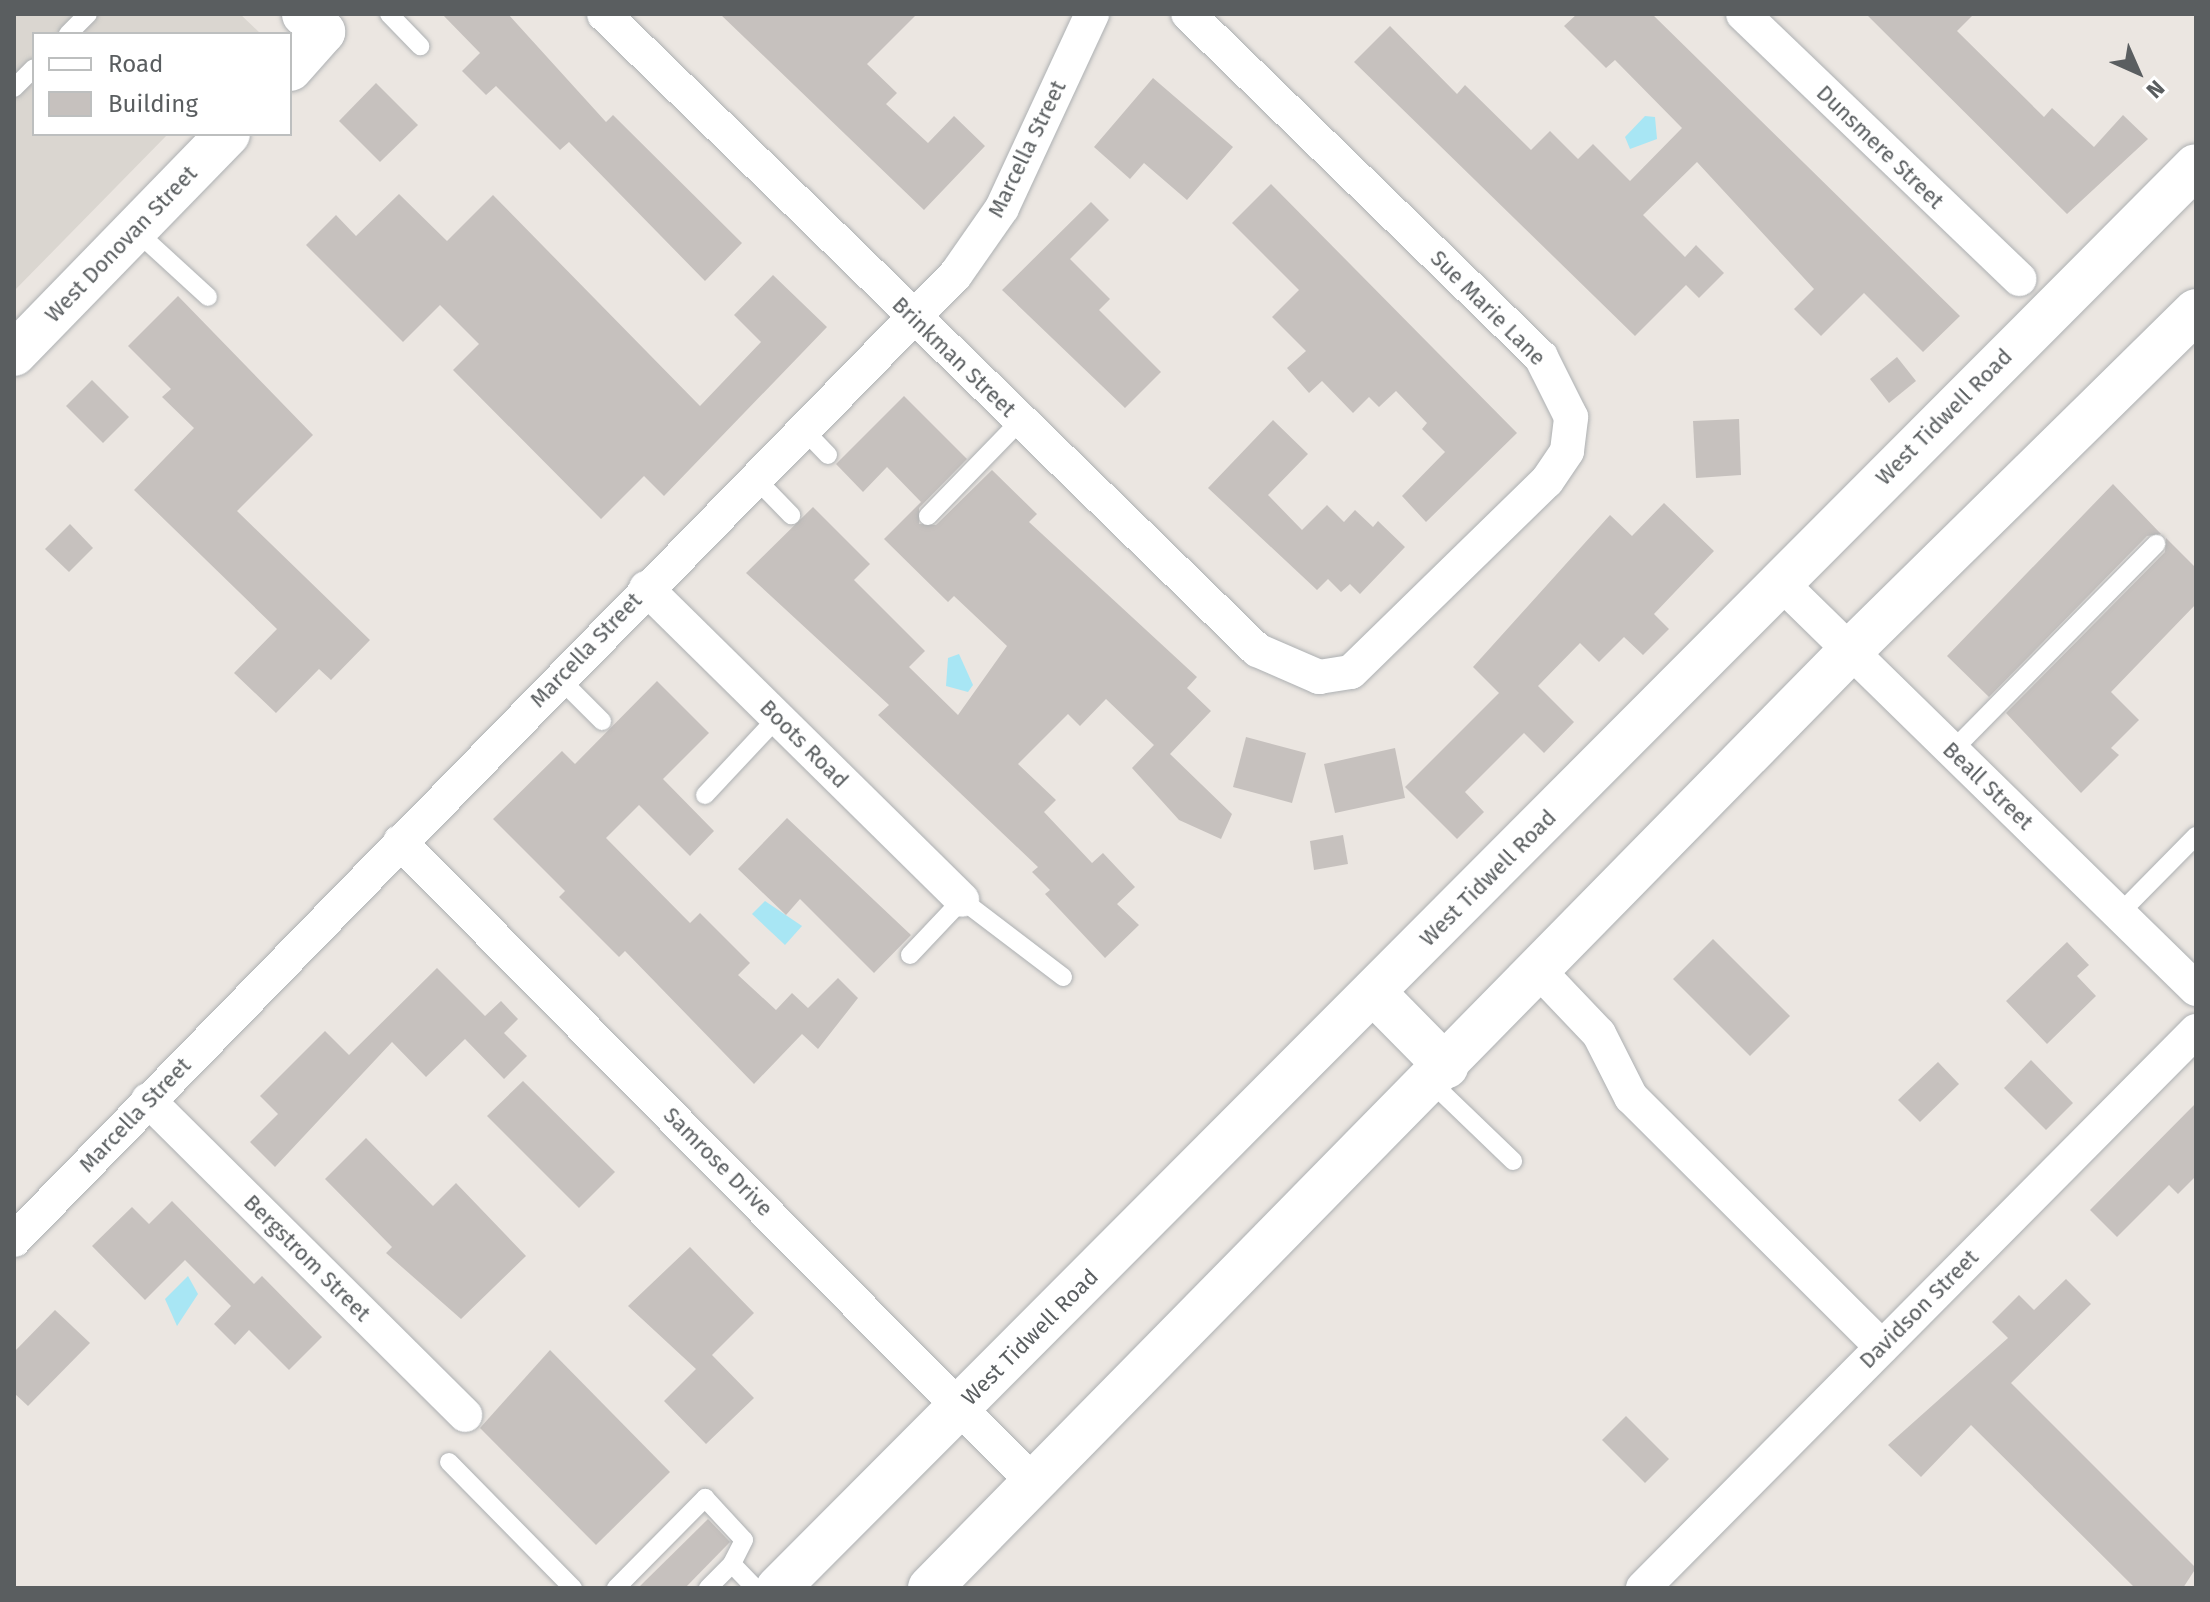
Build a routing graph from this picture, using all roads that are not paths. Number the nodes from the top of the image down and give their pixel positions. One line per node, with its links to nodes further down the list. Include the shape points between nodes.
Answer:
1 (88, 14): 8 (lane)
2 (389, 14): 9 (lane)
3 (604, 14): 19 (street, Brinkman Street)
4 (1092, 14): 19 (street, Marcella Street, via 1002,208 956,274)
5 (1188, 14): 31 (street, Sue Marie Lane, via 1541,357 1571,417 1567,451 1536,492 1380,651 1351,672)
6 (1743, 14): 16 (street, Dunsmere Street)
7 (324, 20): 10 (main road)
8 (70, 32)
9 (420, 46)
10 (292, 66)
11 (32, 70): 12 (lane)
12 (14, 88)
13 (226, 136): 15 (main road, West Donovan Street)
14 (2196, 166): 28 (main road, West Tidwell Road)
15 (135, 230): 17 (lane); 20 (main road, West Donovan Street)
16 (2019, 279)
17 (208, 297)
18 (2196, 311): 30 (main road)
19 (913, 317): 21 (street, Brinkman Street); 22 (street, Marcella Street)
20 (14, 354)
21 (1020, 421): 26 (lane); 31 (street, Brinkman Street, via 1257,650)
22 (803, 429): 23 (lane); 24 (street, Marcella Street)
23 (828, 455)
24 (755, 478): 25 (lane); 29 (street, Marcella Street)
25 (791, 515)
26 (928, 516)
27 (2156, 544): 35 (lane)
28 (1780, 582): 30 (street, Beall Street); 45 (main road, West Tidwell Road)
29 (646, 588): 32 (street, Marcella Street); 33 (street, Boots Road)
30 (1850, 651): 35 (street, Beall Street); 42 (main road)
31 (1319, 677)
32 (559, 678): 34 (lane); 38 (street, Marcella Street)
33 (777, 718): 36 (lane); 39 (street, Boots Road)
34 (602, 721)
35 (1952, 751): 40 (street, Beall Street)
36 (705, 795)
37 (2196, 836): 40 (lane)
38 (400, 842): 48 (street, Marcella Street); 52 (street, Samrose Drive)
39 (962, 900): 41 (lane); 43 (lane)
40 (2119, 914): 44 (street, Beall Street)
41 (910, 955)
42 (1539, 971): 47 (main road); 51 (street, via 1599,1034 1631,1097)
43 (1063, 977)
44 (2196, 989)
45 (1374, 993): 47 (main road); 52 (main road, West Tidwell Road)
46 (2196, 1031): 51 (street, Davidson Street)
47 (1439, 1074): 49 (lane); 55 (main road)
48 (148, 1100): 50 (street, Marcella Street); 53 (street, Bergstrom Street)
49 (1513, 1161)
50 (14, 1240)
51 (1882, 1347): 63 (street, Davidson Street)
52 (961, 1407): 55 (street, Samrose Drive); 61 (main road, West Tidwell Road)
53 (465, 1415)
54 (449, 1462): 57 (lane)
55 (1035, 1484): 62 (main road)
56 (732, 1564): 58 (lane, via 744,1540 705,1498); 59 (lane); 60 (lane)
57 (573, 1588)
58 (616, 1588)
59 (708, 1588)
60 (755, 1588)
61 (778, 1588)
62 (930, 1588)
63 (1643, 1588)

